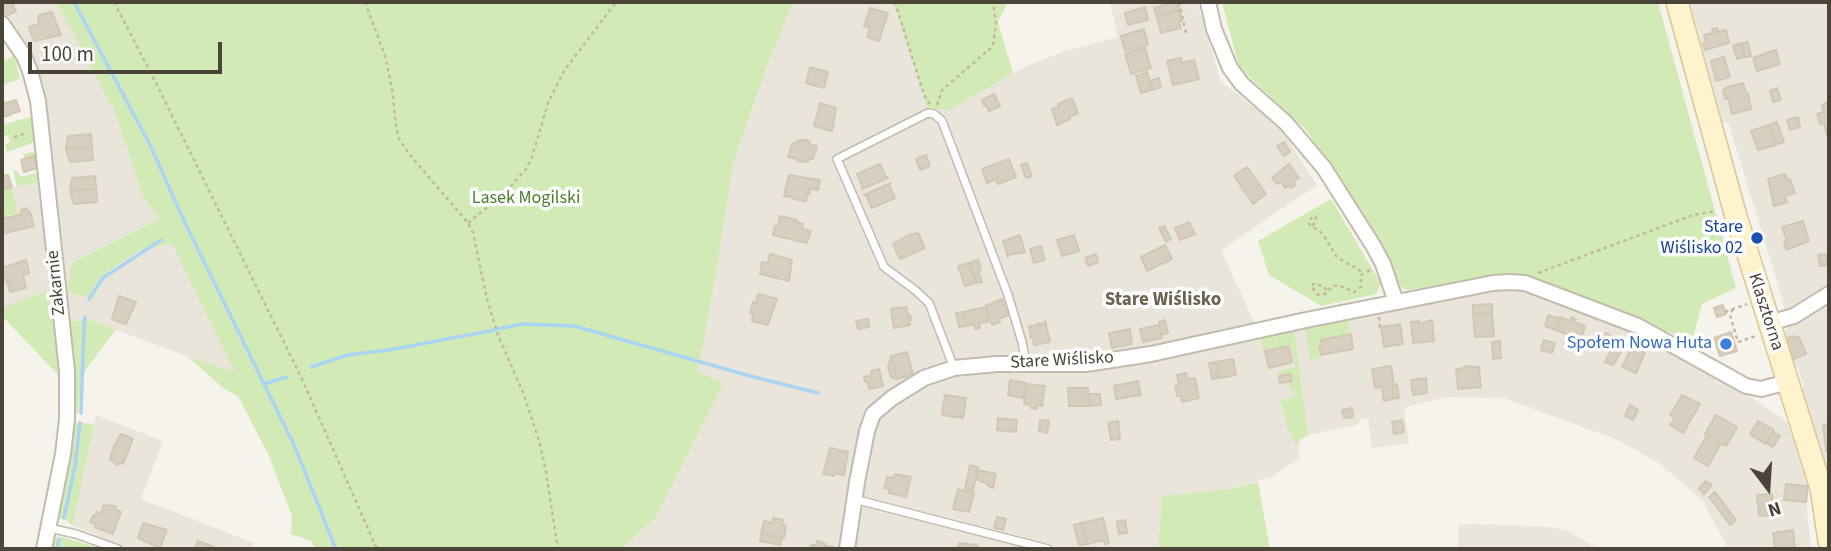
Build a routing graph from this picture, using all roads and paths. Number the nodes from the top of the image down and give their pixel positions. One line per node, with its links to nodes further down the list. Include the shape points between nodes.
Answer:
1 (114, 2): 38 (path, via 302,380)
2 (365, 2): 15 (path, via 385,56 399,139)
3 (616, 2): 15 (path, via 564,71 526,169)
4 (895, 2): 11 (path, via 924,95)
5 (993, 2): 11 (path, via 993,46 942,90)
6 (1179, 2): 10 (path)
7 (1208, 2): 17 (street, via 1214,29 1235,76 1286,123 1324,168)
8 (1676, 2): 27 (street, Klasztorna)
9 (2, 24): 34 (street, Zakarnie, via 24,56 38,101 67,371 65,442)
10 (1186, 33)
11 (936, 114): 29 (lane, via 1008,295); 30 (lane, via 928,113 837,159 884,267 929,303)
12 (26, 133): 13 (path)
13 (14, 137)
14 (1722, 209): 19 (path, via 1693,215 1526,278)
15 (468, 223): 39 (path, via 486,299 540,444)
16 (1313, 226): 18 (path, via 1324,234 1336,256)
17 (1382, 264): 18 (path); 22 (street)
18 (1363, 274): 20 (path, via 1361,287 1354,292 1338,285)
19 (1524, 283): 22 (street, Stare Wiślisko, via 1493,283); 31 (street, Stare Wiślisko, via 1654,334 1746,386 1761,389)
20 (1327, 290)
21 (1829, 294): 27 (street)
22 (1396, 302): 29 (street, Stare Wiślisko, via 1152,354 1086,364)
23 (1750, 302): 25 (path)
24 (1378, 310): 28 (path)
25 (1734, 310): 26 (path); 27 (path, via 1730,314 1738,342)
26 (1725, 312)
27 (1766, 328): 31 (street, Klasztorna)
28 (1380, 331)
29 (1026, 364): 30 (street, Stare Wiślisko)
30 (954, 368): 33 (street, Stare Wiślisko, via 924,378 873,414)
31 (1787, 382): 32 (street, Klasztorna)
32 (1825, 487): 35 (street, Klasztorna)
33 (853, 499): 40 (street, Stare Wiślisko); 41 (lane)
34 (48, 528): 36 (street, Zakarnie); 37 (lane)
35 (1829, 541)
36 (44, 549)
37 (118, 549)
38 (377, 549)
39 (558, 549)
40 (847, 549)
41 (1048, 549)

